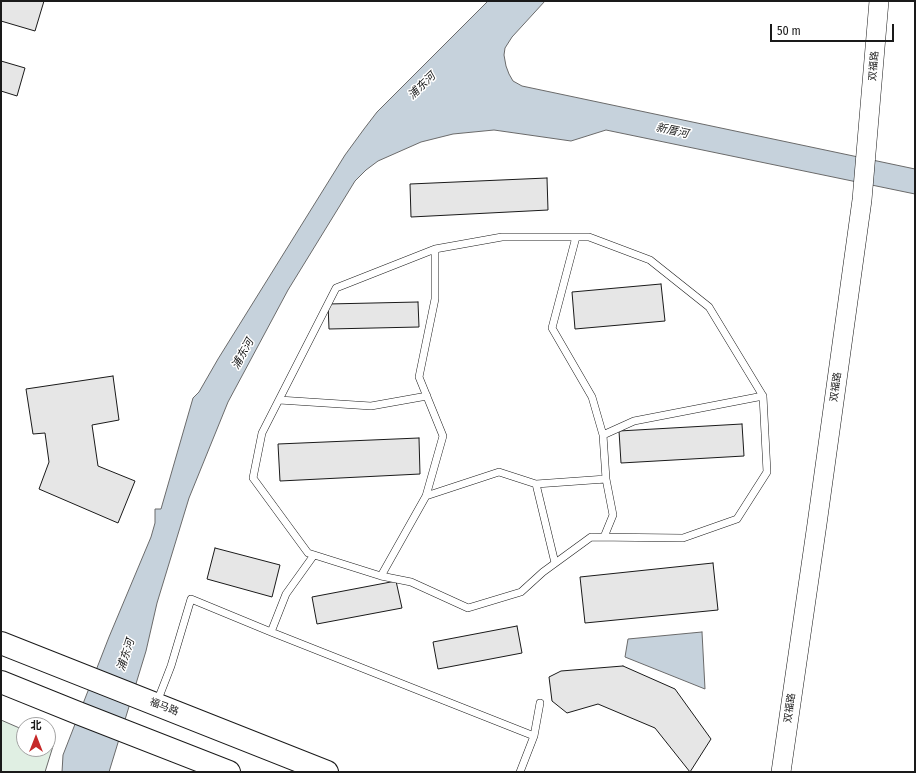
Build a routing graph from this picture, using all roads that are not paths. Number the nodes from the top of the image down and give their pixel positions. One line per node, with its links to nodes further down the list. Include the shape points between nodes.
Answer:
1 (879, 1): 24 (street, 双福路, via 862,200)
2 (576, 237): 3 (lane, via 502,237); 5 (lane, via 589,237 650,260 709,307); 7 (lane, via 552,328 592,398)
3 (435, 249): 4 (lane, via 436,299 419,377); 6 (lane, via 336,288)
4 (426, 396): 6 (lane, via 371,406); 10 (lane, via 443,436)
5 (763, 396): 7 (lane, via 634,421); 11 (lane, via 767,472 737,519 683,538)
6 (279, 400): 12 (lane, via 262,433 252,478 308,553)
7 (603, 434): 8 (lane)
8 (606, 479): 9 (lane); 11 (lane, via 613,515)
9 (536, 484): 10 (lane, via 499,472); 13 (lane)
10 (426, 496): 14 (lane)
11 (604, 537): 13 (lane, via 591,537)
12 (314, 555): 14 (lane); 15 (lane, via 286,594)
13 (555, 563): 14 (lane, via 521,592 468,608 411,582)
14 (381, 576)
15 (271, 632): 18 (lane, via 191,599 171,666); 20 (lane)
16 (1, 643): 18 (main road, 福马路)
17 (1, 682): 21 (main road)
18 (151, 702): 22 (main road, 福马路)
19 (540, 703): 20 (lane)
20 (534, 736): 23 (lane)
21 (229, 772)
22 (326, 772)
23 (520, 772)
24 (781, 772)

